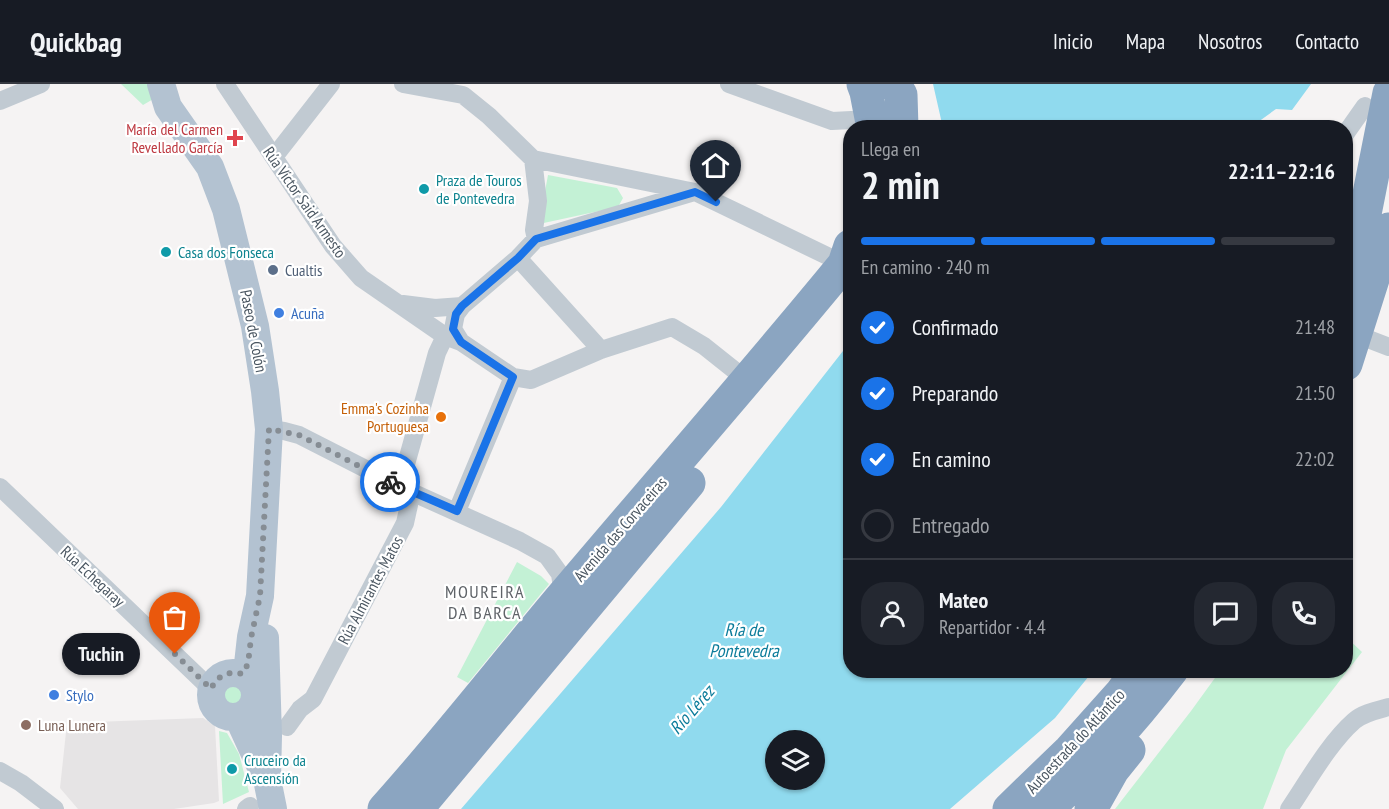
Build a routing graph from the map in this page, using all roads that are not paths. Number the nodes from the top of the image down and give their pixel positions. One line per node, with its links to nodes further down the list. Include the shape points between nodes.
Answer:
1 (41, 84): 11 (street)
2 (161, 84): 37 (main road, Paseo de Colón, via 168,107 210,167 226,209 255,326)
3 (225, 84): 16 (street, Rúa Víctor Said Armesto)
4 (331, 84): 16 (street)
5 (403, 84): 9 (street)
6 (729, 84): 14 (street)
7 (862, 84): 12 (highway)
8 (895, 84): 13 (highway, via 901,95)
9 (466, 90): 17 (street)
10 (1377, 100): 15 (street); 23 (highway, via 1365,214)
11 (0, 101)
12 (880, 120)
13 (885, 120)
14 (843, 122)
15 (1353, 126)
16 (273, 157): 28 (street, Rúa Víctor Said Armesto, via 333,246 361,278)
17 (533, 159): 18 (street); 22 (street, via 538,201)
18 (631, 179): 19 (street); 20 (street, via 636,202)
19 (695, 192): 20 (street); 25 (street)
20 (628, 213): 22 (street)
21 (1389, 229): 32 (highway)
22 (536, 239): 24 (street)
23 (1353, 252)
24 (518, 258): 29 (street); 34 (street)
25 (843, 263)
26 (843, 271): 36 (highway, Avenida das Corvaceiras)
27 (843, 271): 56 (highway, Avenida das Corvaceiras)
28 (401, 303): 29 (street, Rúa Víctor Said Armesto, via 435,308); 31 (street, Rúa Víctor Said Armesto)
29 (462, 306): 31 (street, via 456,314)
30 (1353, 334): 33 (street)
31 (453, 339): 35 (street, Rúa Víctor Said Armesto); 39 (street, Rúa Almirantes Matos, via 437,353 403,475)
32 (1353, 342)
33 (1389, 347)
34 (601, 350): 35 (street, via 531,380); 36 (street, via 672,327 704,346)
35 (513, 377): 40 (street)
36 (748, 381): 41 (highway, Avenida das Corvaceiras)
37 (269, 429): 39 (street, via 299,435); 42 (main road, Paseo de Colón)
38 (0, 487): 47 (street, Rúa Echegaray)
39 (407, 490): 40 (street); 50 (street, Rúa Almirantes Matos, via 405,523 313,699)
40 (457, 511): 41 (street, via 547,556 560,574)
41 (563, 595): 55 (highway, Avenida das Corvaceiras)
42 (260, 596): 43 (main road, Paseo de Colón, via 248,664); 52 (main road, Paseo de Colón, via 264,611)
43 (242, 674): 47 (main road, via 223,675); 49 (main road, via 255,688 256,697 247,713)
44 (1132, 678): 57 (highway, Autoestrada do Atlántico, via 1070,750)
45 (1166, 678): 58 (highway, Autoestrada do Atlántico, via 1096,761)
46 (1185, 678): 59 (highway, via 1113,770)
47 (211, 689): 49 (main road, via 212,704 217,710)
48 (1389, 707): 60 (street, via 1355,720)
49 (238, 717): 52 (main road)
50 (287, 727)
51 (0, 771): 54 (street)
52 (267, 779): 53 (main road)
53 (257, 808)
54 (55, 809)
55 (384, 809)
56 (417, 809)
57 (1009, 809)
58 (1048, 809)
59 (1091, 809)
60 (1289, 809)

